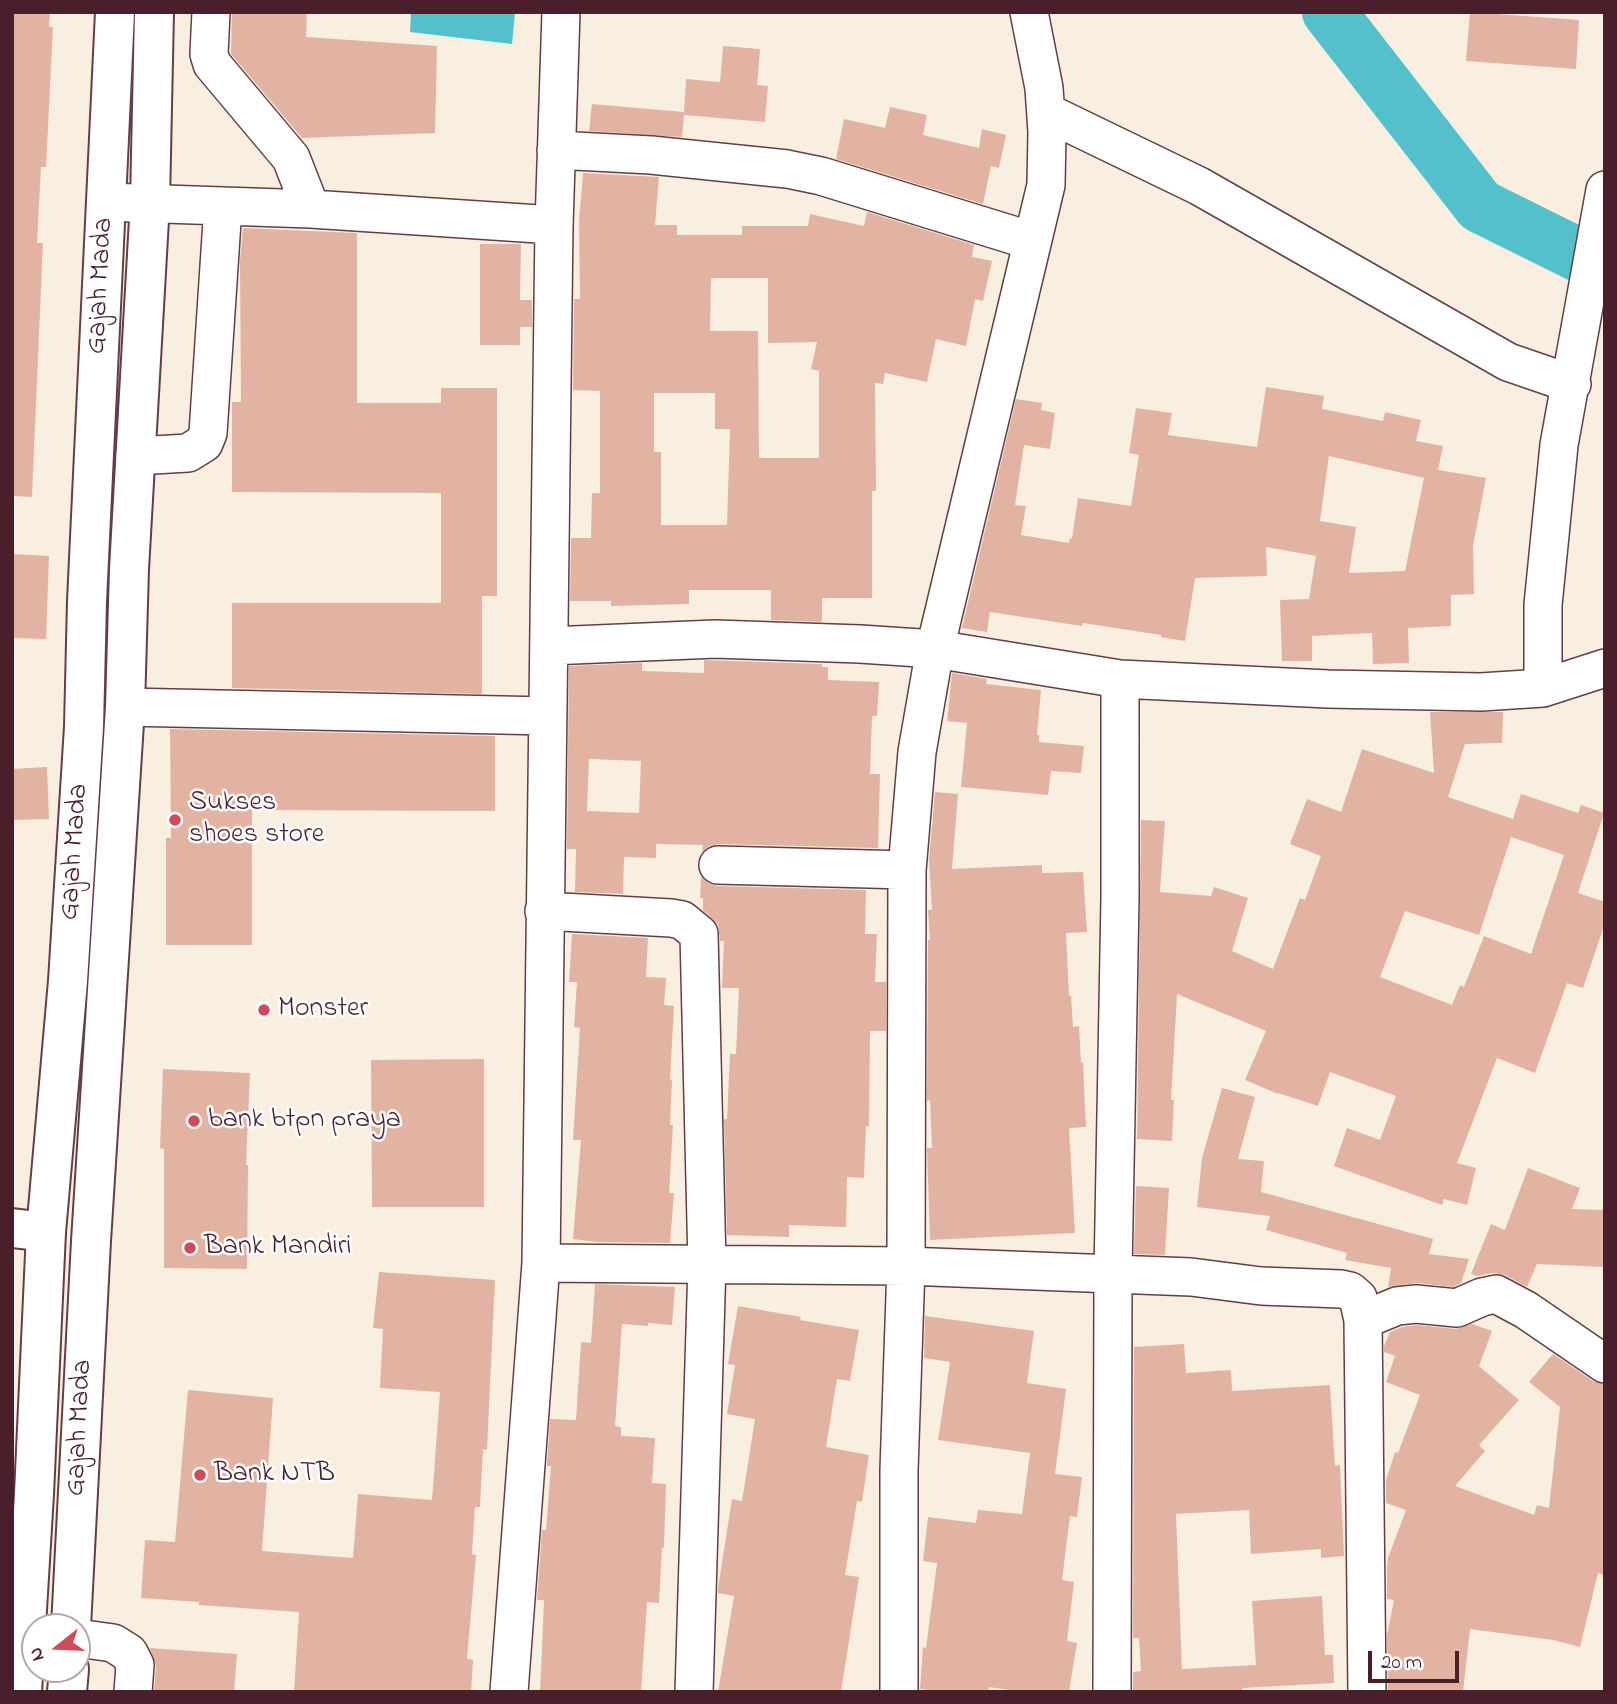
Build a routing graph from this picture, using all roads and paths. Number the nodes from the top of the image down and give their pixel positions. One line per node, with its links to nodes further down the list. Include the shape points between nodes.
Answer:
1 (114, 12): 9 (highway, Gajah Mada)
2 (154, 12): 10 (highway, Gajah Mada)
3 (211, 12): 12 (street, via 212,64 291,158)
4 (561, 12): 7 (street)
5 (1029, 12): 6 (street)
6 (1046, 112): 14 (street, via 1046,185); 15 (street, via 1199,186 1508,362)
7 (556, 150): 13 (street); 14 (street, via 787,169)
8 (1605, 190): 15 (street)
9 (106, 202): 10 (street); 27 (highway, Gajah Mada, via 84,727 68,981)
10 (150, 202): 11 (street); 16 (highway, Gajah Mada)
11 (223, 206): 12 (street); 16 (street, via 208,433 204,443 188,453)
12 (311, 209): 13 (street)
13 (554, 225): 17 (street)
14 (1032, 242): 18 (street)
15 (1572, 384): 21 (street, via 1559,445 1542,605)
16 (135, 456): 22 (highway, Gajah Mada)
17 (550, 646): 18 (street, via 715,639); 23 (street)
18 (935, 649): 20 (street); 25 (street, via 917,752)
19 (1605, 668): 21 (street)
20 (1120, 679): 21 (street, via 1481,692); 31 (street)
21 (1543, 688)
22 (125, 708): 23 (street); 34 (highway, Gajah Mada)
23 (548, 716): 26 (street)
24 (718, 865): 25 (street)
25 (907, 870): 30 (street)
26 (544, 911): 28 (street); 29 (street, via 671,918 682,920 699,934)
27 (29, 1230): 36 (highway, Gajah Mada, via 34,1494)
28 (541, 1263): 29 (street); 38 (street)
29 (707, 1264): 30 (street); 39 (street)
30 (906, 1266): 31 (street); 40 (street)
31 (1113, 1274): 32 (street, via 1341,1289 1356,1294); 41 (street)
32 (1363, 1320): 33 (street, via 1397,1306 1457,1308 1496,1294); 42 (street)
33 (1605, 1364)
34 (72, 1613)
35 (91, 1640): 37 (street, via 113,1643 129,1653 135,1665)
36 (22, 1692)
37 (133, 1692)
38 (509, 1692)
39 (694, 1692)
40 (899, 1692)
41 (1112, 1692)
42 (1367, 1692)

